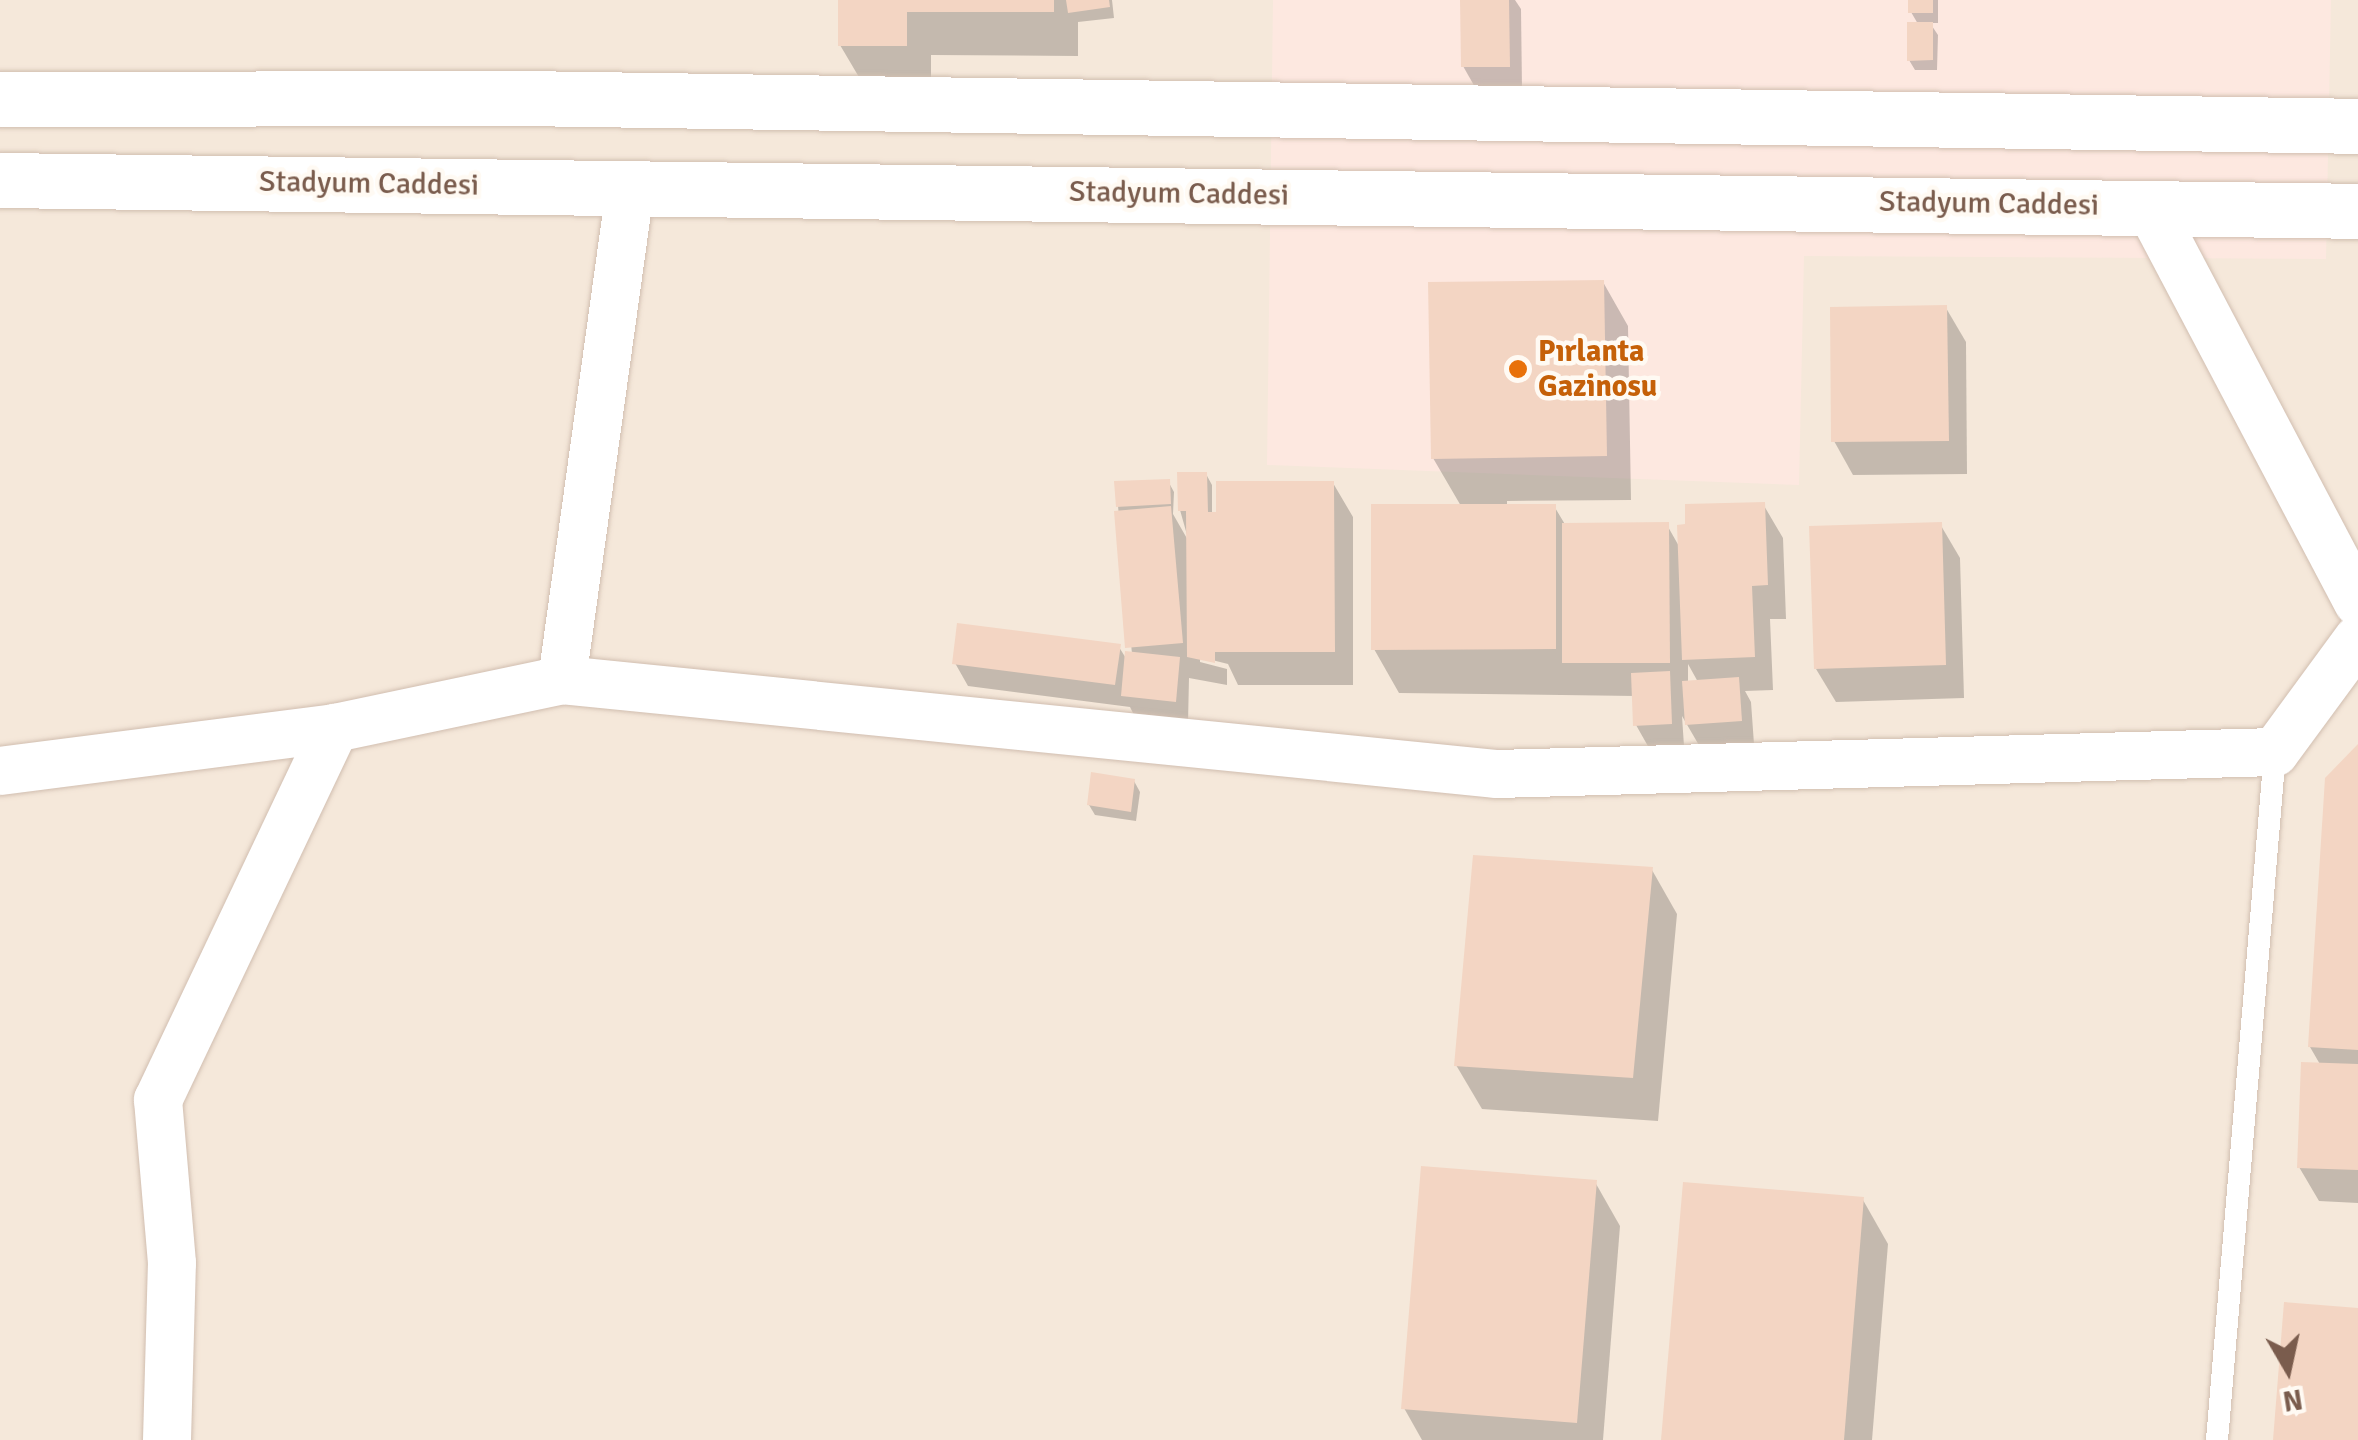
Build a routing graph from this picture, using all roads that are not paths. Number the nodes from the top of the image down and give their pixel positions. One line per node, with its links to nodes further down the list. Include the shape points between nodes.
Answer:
1 (0, 99): 2 (main road, via 522,98)
2 (2358, 126)
3 (0, 180): 4 (main road, Stadyum Caddesi)
4 (630, 187): 5 (main road, Stadyum Caddesi); 9 (street)
5 (2150, 206): 6 (main road, Stadyum Caddesi); 7 (street)
6 (2358, 211)
7 (2358, 602)
8 (2358, 639): 11 (street)
9 (562, 680): 10 (street); 11 (street, via 1497,774)
10 (335, 728): 12 (street); 13 (street, via 158,1100 172,1263)
11 (2275, 752): 14 (lane)
12 (0, 771)
13 (167, 1440)
14 (2217, 1440)

